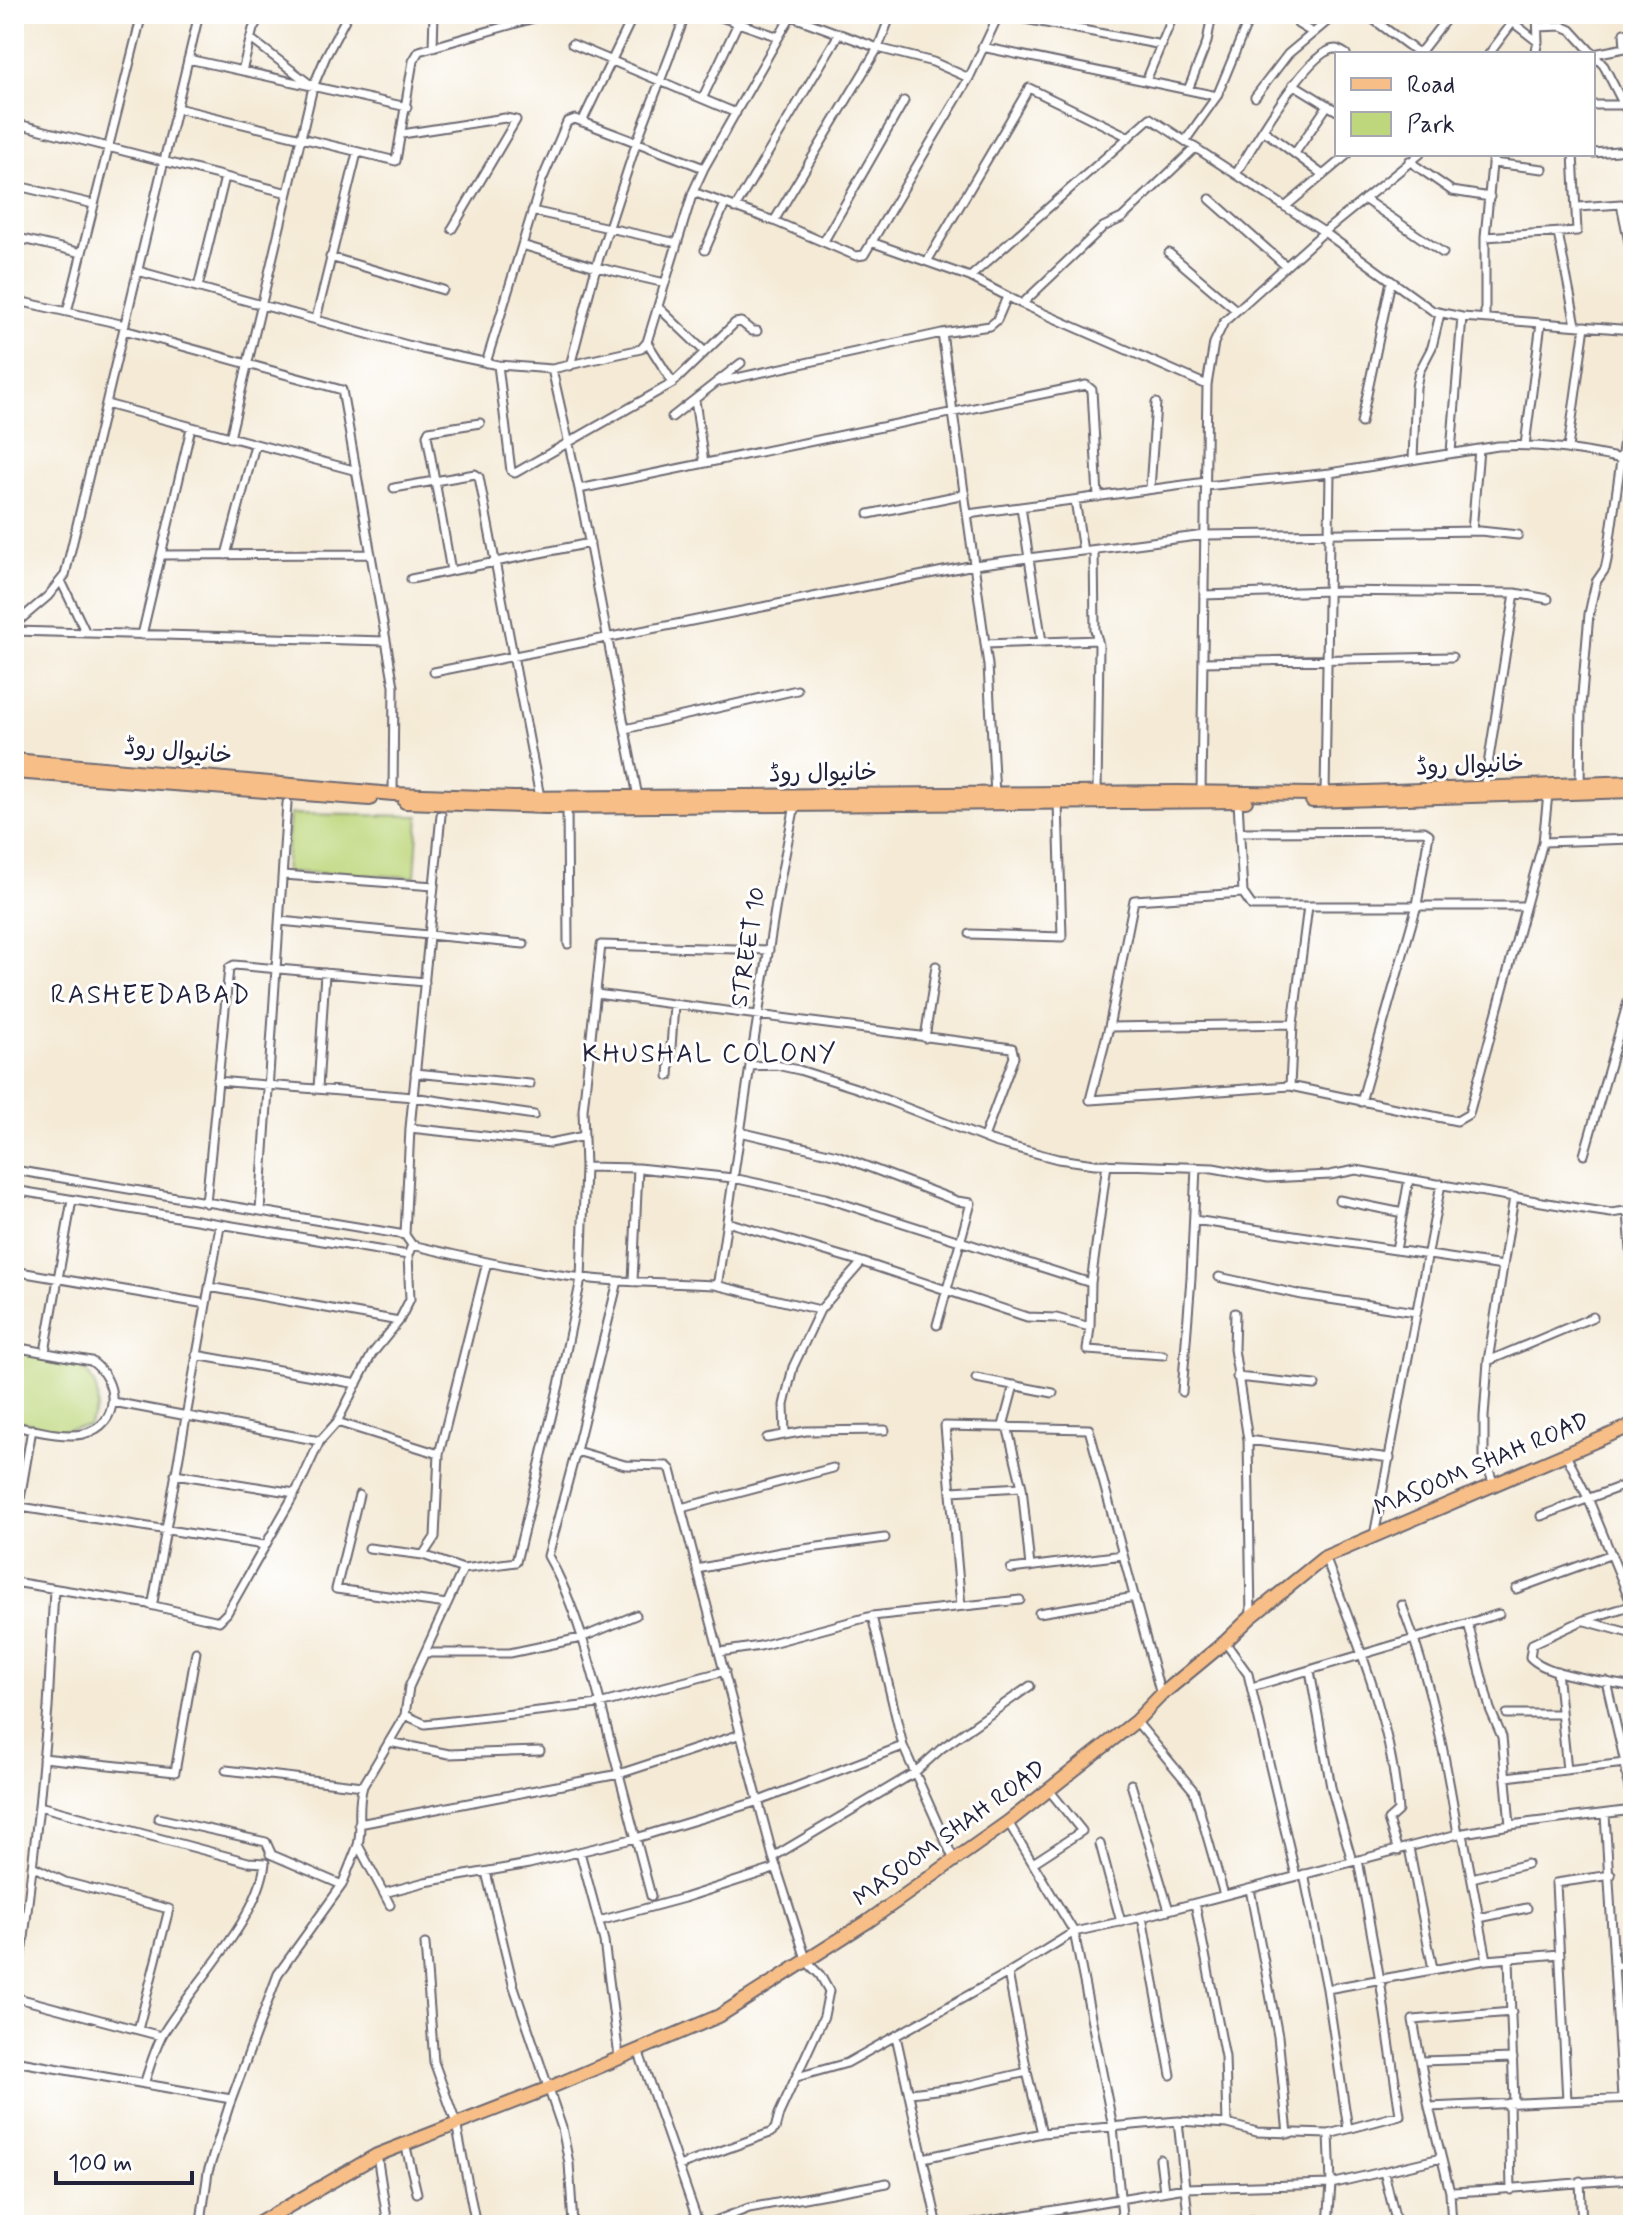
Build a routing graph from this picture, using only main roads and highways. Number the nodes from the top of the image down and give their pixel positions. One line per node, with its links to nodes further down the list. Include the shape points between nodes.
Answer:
1 (14, 760): 8 (main road, خانیوال روڈ, via 393,794)
2 (14, 772): 8 (main road, خانیوال روڈ, via 442,805 795,805)
3 (1633, 782): 4 (main road, خانیوال روڈ)
4 (1580, 788): 5 (main road, خانیوال روڈ); 6 (main road, خانیوال روڈ); 6 (main road, خانیوال روڈ, via 1548,794)
5 (1633, 791)
6 (1483, 792): 7 (main road, خانیوال روڈ)
7 (1326, 797): 9 (main road, خانیوال روڈ); 9 (main road, خانیوال روڈ)
8 (995, 798): 9 (main road, خانیوال روڈ); 9 (main road, خانیوال روڈ, via 1097,793)
9 (1201, 798)
10 (1633, 1425): 11 (main road, MASOOM SHAH ROAD, via 1325,1557 1136,1721 1008,1822 807,1962 719,2016 377,2155)
11 (256, 2225)

